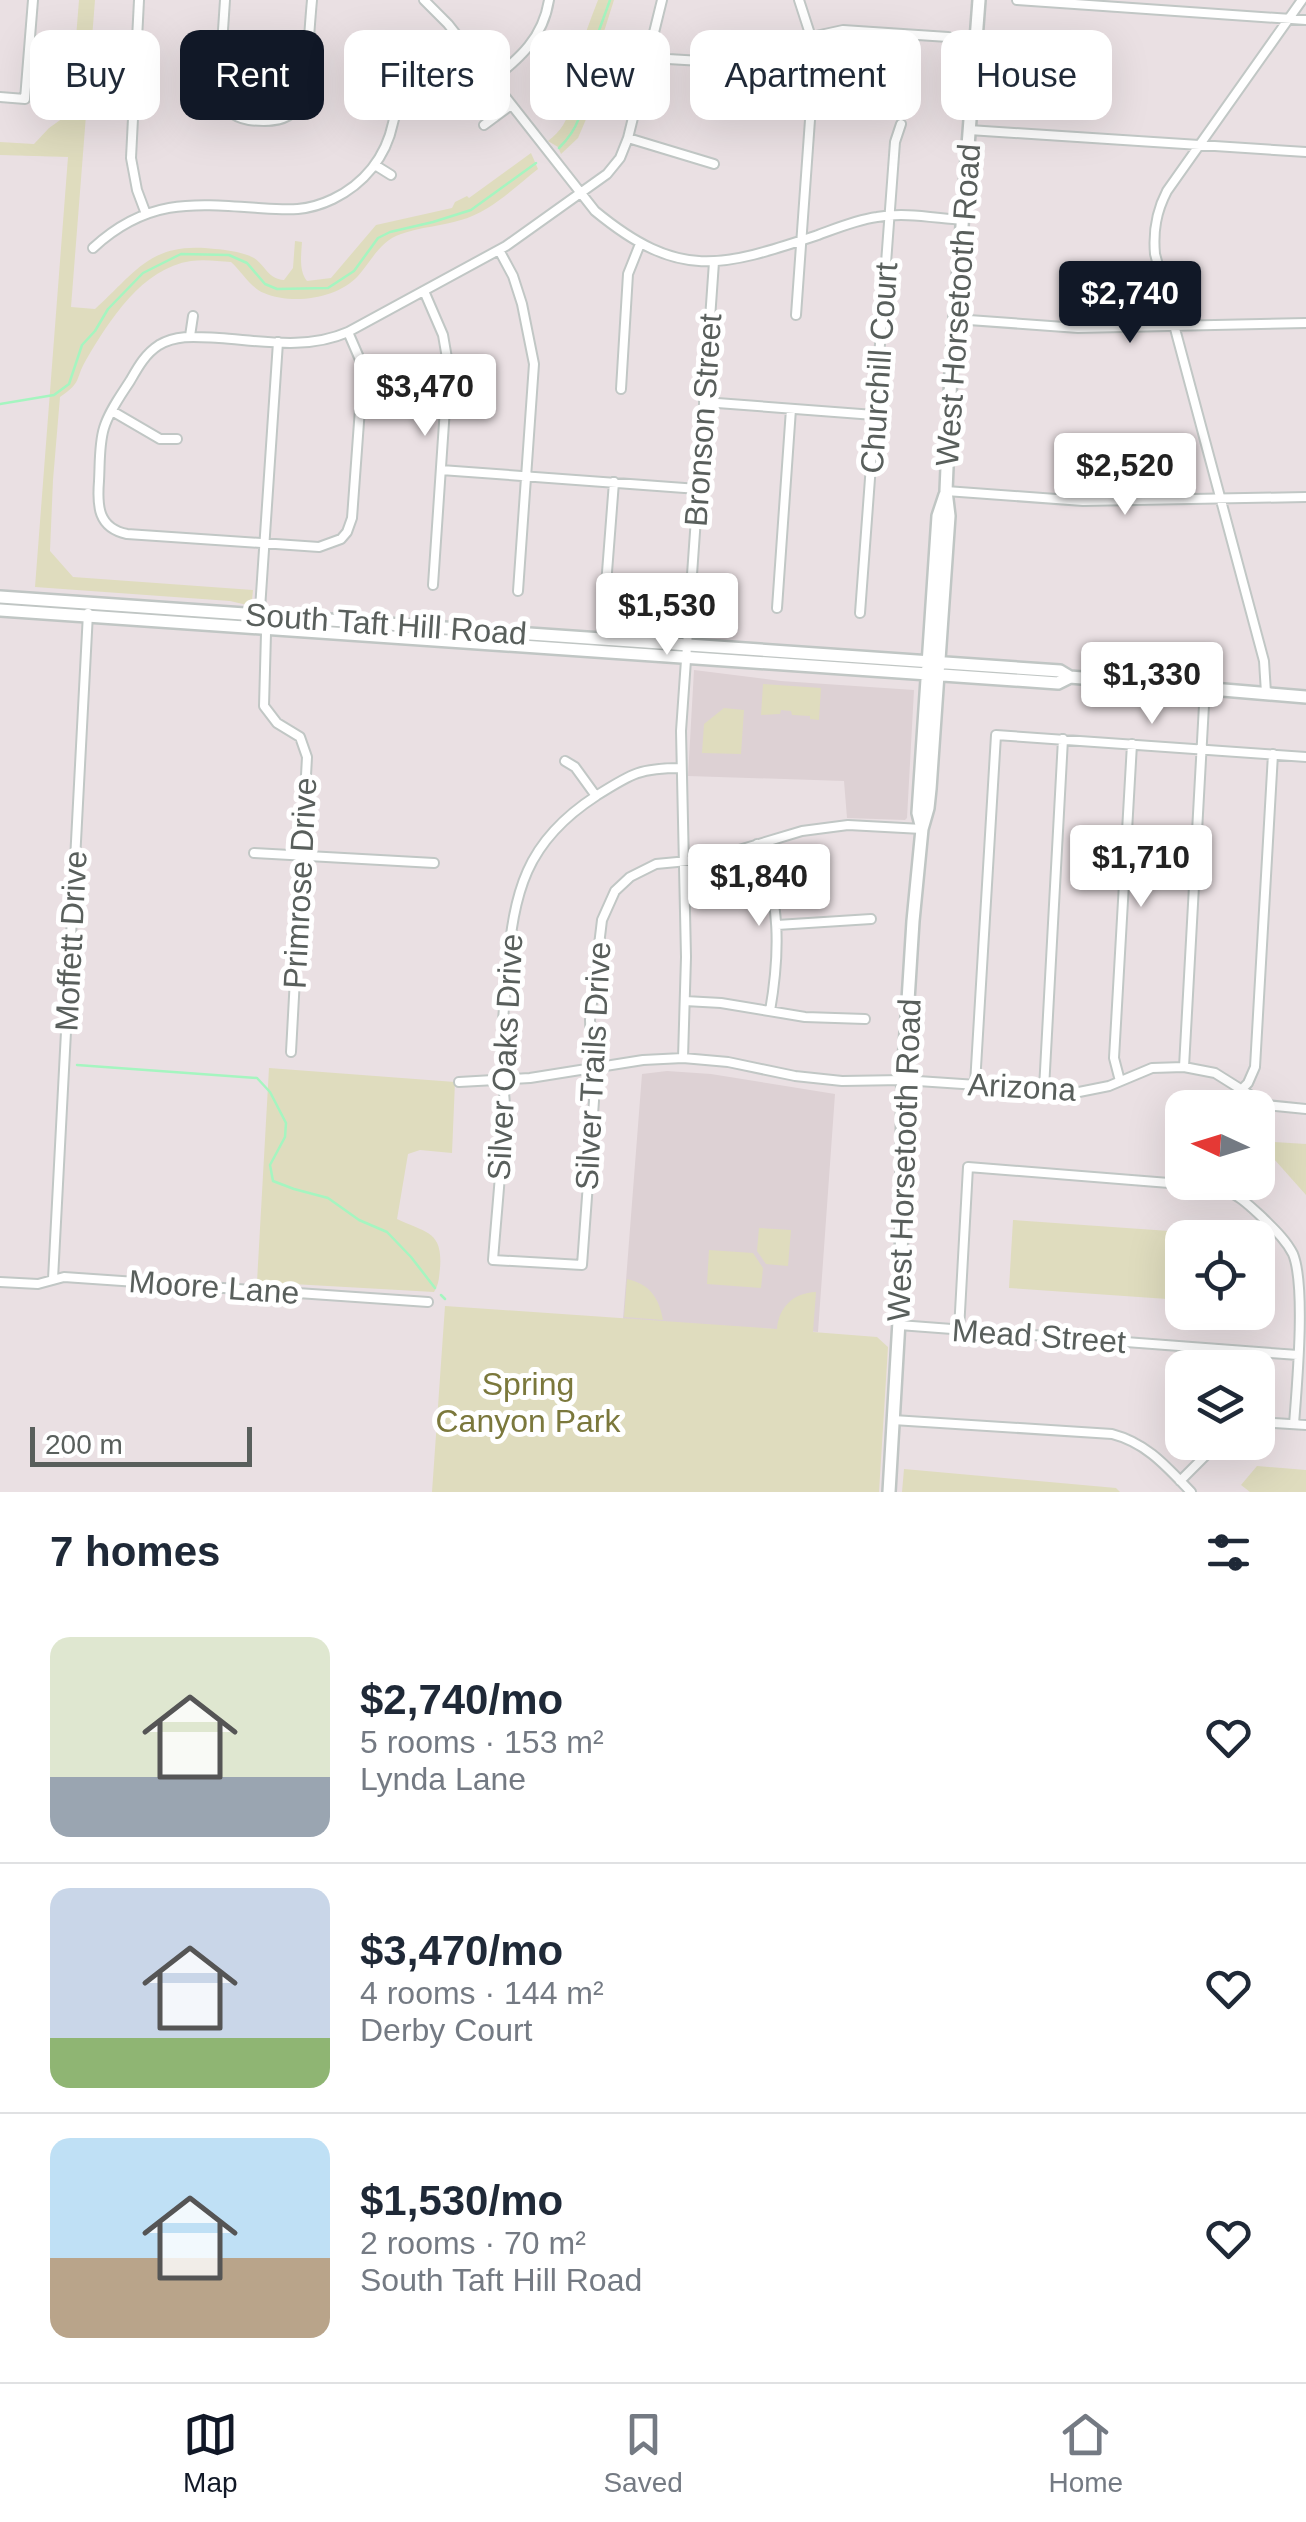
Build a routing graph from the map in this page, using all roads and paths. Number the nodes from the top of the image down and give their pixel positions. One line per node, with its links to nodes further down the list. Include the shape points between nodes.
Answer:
1 (34, 0): 20 (street, via 26,98)
2 (139, 0): 38 (street, via 130,158)
3 (225, 0): 14 (street)
4 (312, 0): 15 (street)
5 (424, 0): 16 (street, via 438,7)
6 (549, 0): 19 (street, via 530,48)
7 (662, 0): 17 (street)
8 (799, 0): 18 (street)
9 (979, 0): 29 (main road, West Horsetooth Road)
10 (1017, 0): 12 (street)
11 (1302, 0): 12 (street)
12 (1288, 19): 13 (street); 31 (street)
13 (1306, 20)
14 (223, 30)
15 (310, 30)
16 (453, 30)
17 (655, 30)
18 (809, 30)
19 (510, 65)
20 (0, 97)
21 (511, 104): 28 (street); 36 (street)
22 (253, 120): 23 (street)
23 (278, 120)
24 (393, 120): 34 (street)
25 (632, 120): 30 (street)
26 (810, 120): 42 (street)
27 (901, 124): 39 (street, Churchill Court)
28 (484, 126)
29 (969, 130): 31 (street); 40 (main road, West Horsetooth Road)
30 (628, 138): 33 (street); 36 (street, via 614,166)
31 (1198, 146): 32 (street); 52 (street, via 1166,191 1154,227)
32 (1306, 152)
33 (714, 164)
34 (375, 165): 35 (street); 37 (street, via 336,198)
35 (391, 176)
36 (582, 194): 43 (street); 45 (street)
37 (299, 211): 38 (street, via 195,204); 41 (street)
38 (146, 214): 44 (street)
39 (891, 215): 40 (street); 42 (street); 60 (street, Churchill Court)
40 (962, 220): 50 (main road, West Horsetooth Road)
41 (299, 226)
42 (802, 240): 46 (street); 48 (street)
43 (640, 244): 46 (street, via 674,258); 56 (street, via 627,284)
44 (93, 248)
45 (499, 250): 47 (street); 63 (street, via 532,349)
46 (714, 262): 57 (street, Bronson Street)
47 (424, 291): 53 (street); 62 (street, via 448,364)
48 (796, 315)
49 (192, 316): 54 (street)
50 (955, 320): 52 (street); 66 (main road, West Horsetooth Road)
51 (1306, 323): 52 (street)
52 (1174, 326): 68 (street)
53 (348, 332): 55 (street, via 310,343); 71 (street, via 362,380 352,518)
54 (190, 336): 55 (street); 59 (street, via 148,354)
55 (278, 342): 72 (street)
56 (620, 389)
57 (704, 402): 58 (street); 65 (street, Bronson Street)
58 (791, 409): 60 (street); 78 (street)
59 (112, 411): 61 (street, via 160,439); 69 (street, via 102,433 97,502)
60 (874, 415): 81 (street, Churchill Court)
61 (177, 440)
62 (442, 470): 63 (street); 74 (street)
63 (527, 476): 64 (street); 75 (street)
64 (614, 482): 65 (street); 77 (street)
65 (698, 489): 84 (street, Bronson Street)
66 (946, 492): 68 (street, via 1083,501); 85 (main road, West Horsetooth Road)
67 (1306, 496): 68 (street)
68 (1221, 498): 87 (street, via 1264,661)
69 (105, 524): 70 (street); 72 (street, via 127,534)
70 (97, 533)
71 (341, 538): 72 (street, via 319,547); 73 (street)
72 (264, 544): 82 (street)
73 (348, 547)
74 (433, 585)
75 (518, 591)
76 (0, 597): 80 (main road, South Taft Hill Road)
77 (605, 598)
78 (776, 608)
79 (0, 610): 80 (main road, South Taft Hill Road)
80 (88, 610): 82 (main road, South Taft Hill Road); 83 (main road, South Taft Hill Road); 121 (street, Moffett Drive)
81 (860, 613)
82 (260, 615): 83 (street, Primrose Drive); 84 (main road, South Taft Hill Road)
83 (265, 628): 84 (main road, South Taft Hill Road); 100 (street, Primrose Drive, via 264,706 306,750)
84 (686, 651): 85 (main road, South Taft Hill Road); 95 (street, Bronson Street)
85 (933, 668): 86 (main road, South Taft Hill Road, via 1060,671 1070,678); 97 (main road, West Horsetooth Road, via 930,789)
86 (1205, 688): 87 (main road, South Taft Hill Road); 91 (street)
87 (1266, 694): 88 (main road, South Taft Hill Road)
88 (1306, 697)
89 (1064, 740): 90 (street); 116 (street, via 996,735); 117 (street)
90 (1132, 744): 91 (street); 114 (street, via 1114,1058)
91 (1202, 749): 92 (street); 111 (street)
92 (1273, 754): 93 (street); 118 (street, via 1255,1067)
93 (1306, 757)
94 (565, 761): 96 (street)
95 (680, 768): 96 (street, Silver Oaks Drive, via 634,773); 101 (street, Bronson Street)
96 (596, 796): 113 (street, Silver Oaks Drive, via 547,838 520,886 510,939)
97 (922, 829): 98 (street, Silver Trails Drive, via 848,826); 112 (main road, West Horsetooth Road)
98 (757, 844): 101 (street, Silver Trails Drive); 104 (street)
99 (254, 853): 100 (street)
100 (301, 854): 102 (street); 108 (street, Primrose Drive)
101 (683, 861): 105 (street, Bronson Street); 110 (street, Silver Trails Drive, via 637,872 605,910 590,1020)
102 (434, 862)
103 (870, 920): 104 (street)
104 (777, 925): 106 (street)
105 (685, 1001): 106 (street); 109 (street, Bronson Street)
106 (770, 1012): 107 (street)
107 (865, 1019)
108 (291, 1052)
109 (683, 1058): 110 (street, Arizona); 112 (street, Arizona, via 824,1080)
110 (595, 1067): 113 (street, Arizona); 120 (street, Silver Trails Drive, via 582,1266)
111 (1184, 1067): 114 (street, Arizona, via 1152,1068); 118 (street, Arizona)
112 (903, 1080): 116 (street, Arizona); 124 (main road, West Horsetooth Road)
113 (502, 1081): 115 (street, Arizona); 120 (street, Silver Oaks Drive)
114 (1120, 1081): 117 (street, Arizona, via 1090,1091)
115 (459, 1082)
116 (975, 1084): 117 (street, Arizona)
117 (1044, 1089)
118 (1242, 1089): 119 (street, Arizona, via 1266,1105)
119 (1306, 1108)
120 (494, 1260)
121 (53, 1279): 122 (street, Moore Lane); 123 (street, Moore Lane)
122 (0, 1282)
123 (428, 1302)
124 (899, 1325): 125 (street, Mead Street); 127 (main road, West Horsetooth Road)
125 (958, 1330): 126 (street, Mead Street); 126 (street, via 968,1166 1233,1192 1284,1240 1297,1264)
126 (1298, 1355): 129 (street)
127 (893, 1420): 132 (street, via 1112,1434 1150,1450); 133 (main road, West Horsetooth Road)
128 (1275, 1423): 129 (street)
129 (1294, 1424): 130 (street)
130 (1306, 1425)
131 (1201, 1460): 132 (street)
132 (1180, 1481): 134 (street)
133 (889, 1492)
134 (1191, 1492)

